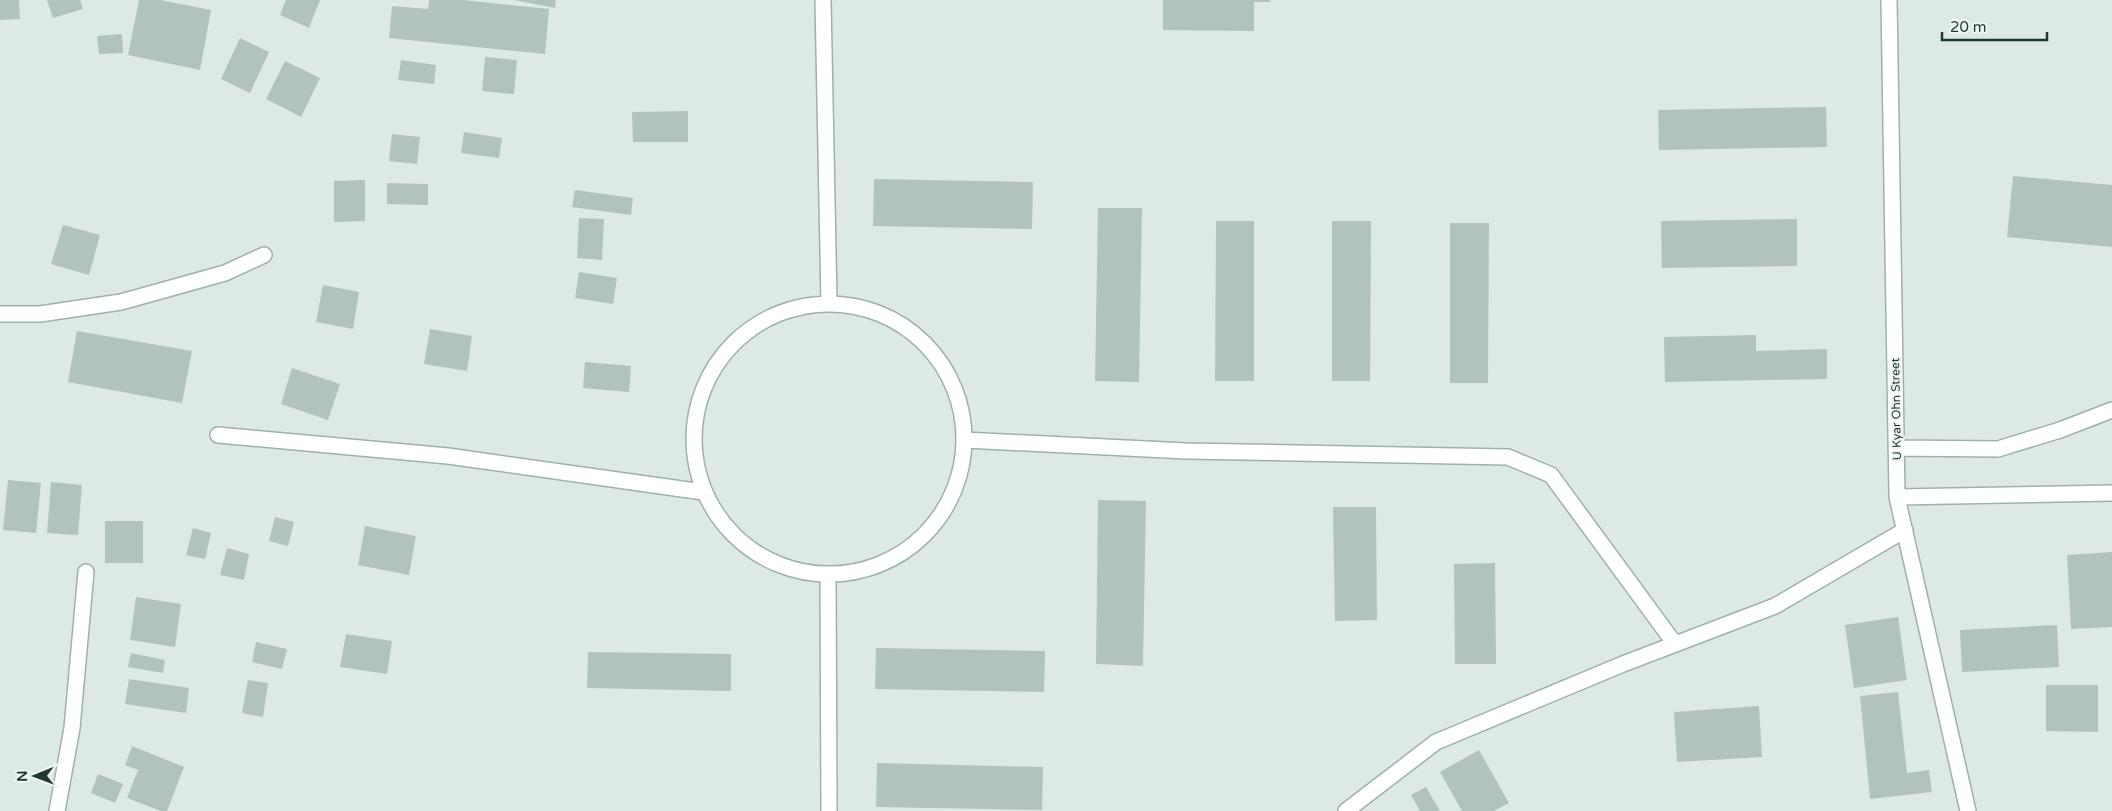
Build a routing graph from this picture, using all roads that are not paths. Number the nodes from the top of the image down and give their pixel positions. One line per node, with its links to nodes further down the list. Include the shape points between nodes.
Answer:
1 (823, 0): 4 (street)
2 (1888, 0): 9 (street, U Kyar Ohn Street)
3 (264, 255): 5 (street, via 225,273 121,302 40,314)
4 (829, 302): 8 (street, via 881,313 925,343 954,387); 10 (street, via 777,313 733,342 703,387 693,439)
5 (0, 314)
6 (2112, 410): 9 (street, via 1998,449)
7 (218, 435): 10 (street, via 448,456)
8 (965, 440): 15 (street, via 954,492 925,536 880,566); 16 (street, via 1186,451 1508,458 1551,474)
9 (1896, 448): 12 (street, U Kyar Ohn Street)
10 (703, 492): 15 (street, via 732,536 776,565)
11 (2112, 493): 12 (street)
12 (1897, 497): 13 (street, U Kyar Ohn Street)
13 (1905, 530): 16 (street, via 1775,606); 20 (street, U Kyar Ohn Street)
14 (86, 572): 17 (street, via 72,728)
15 (828, 576): 18 (street)
16 (1675, 644): 19 (street, via 1436,742)
17 (57, 811)
18 (829, 811)
19 (1346, 811)
20 (1968, 811)

